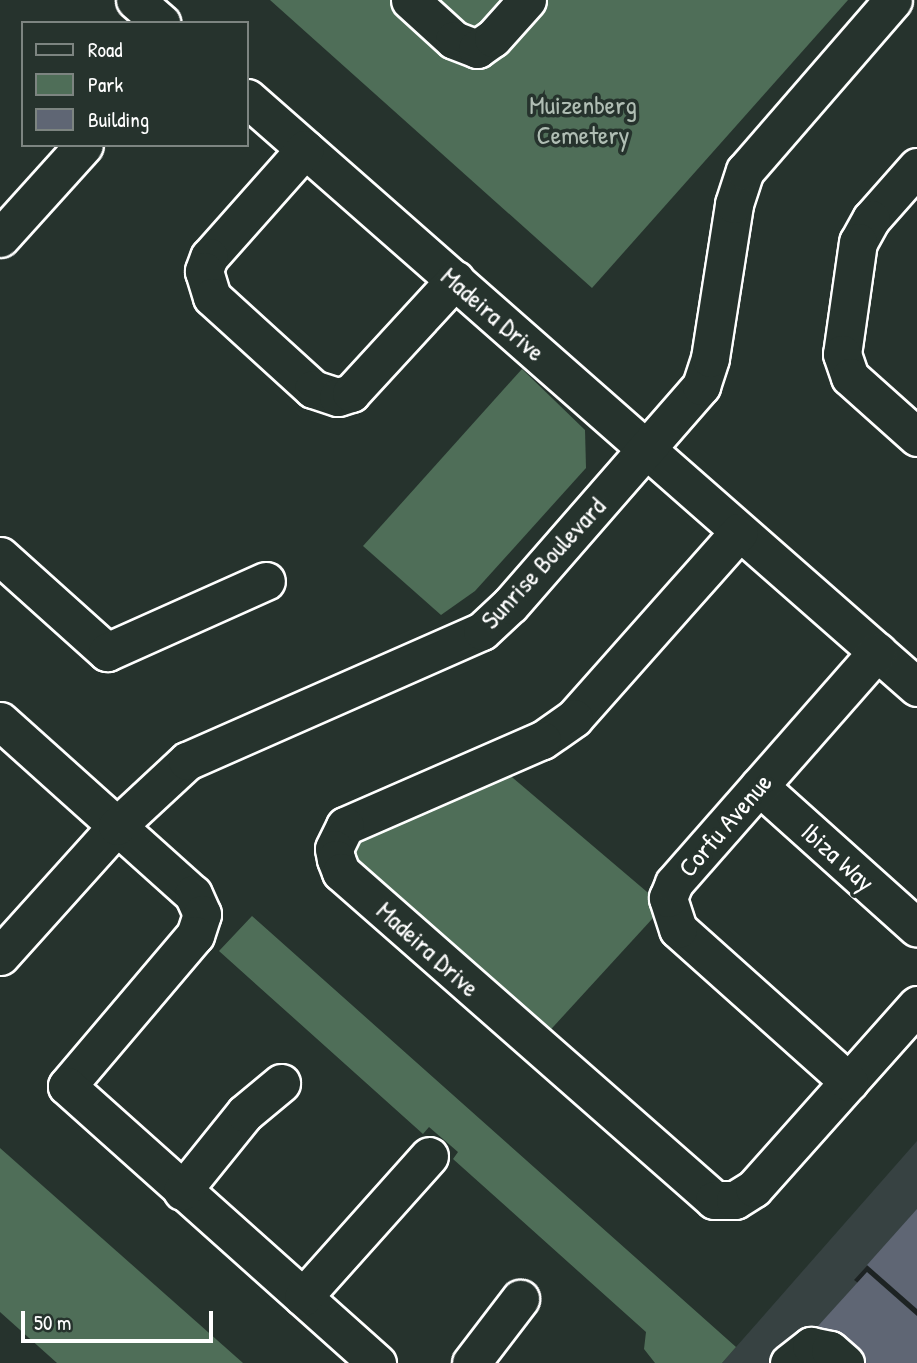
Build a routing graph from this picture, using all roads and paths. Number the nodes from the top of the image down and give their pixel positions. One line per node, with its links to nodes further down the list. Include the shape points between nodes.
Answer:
1 (135, 0): 5 (street)
2 (410, 0): 3 (street, via 454,40 477,48 493,38)
3 (527, 0)
4 (893, 0): 13 (street, Sunrise Boulevard, via 745,171 734,204 705,378)
5 (159, 21)
6 (248, 99): 8 (street, Madeira Drive)
7 (82, 147): 10 (street)
8 (305, 149): 11 (street, Madeira Drive); 11 (street, via 209,257 204,271 212,297 313,389 338,397 352,393)
9 (917, 167): 12 (street, via 871,219 858,242 842,354 849,377)
10 (0, 238)
11 (455, 280): 13 (street, Madeira Drive)
12 (917, 437)
13 (646, 449): 14 (street, Madeira Drive); 21 (street, Sunrise Boulevard, via 492,625 198,753)
14 (739, 532): 17 (street, Madeira Drive); 25 (street, Madeira Drive, via 573,718 542,740 345,826 334,849 335,859 341,872 714,1200 735,1200 754,1188)
15 (0, 556): 16 (street, via 107,652)
16 (266, 581)
17 (877, 652): 18 (street, Madeira Drive); 20 (street, Corfu Avenue)
18 (917, 687)
19 (0, 721): 21 (street)
20 (759, 786): 22 (street, Ibiza Way); 25 (street, Corfu Avenue, via 674,883 668,898 670,911 678,929)
21 (117, 826): 23 (street, Sunrise Boulevard); 28 (street, via 192,894 201,906 202,920 195,936 67,1086)
22 (917, 928)
23 (0, 956)
24 (917, 1005): 25 (street, Madeira Drive)
25 (849, 1082)
26 (281, 1083): 28 (street, via 245,1113)
27 (429, 1156): 29 (street)
28 (182, 1191): 29 (street)
29 (303, 1297): 31 (street)
30 (520, 1299): 32 (street)
31 (377, 1363)
32 (471, 1363)
33 (789, 1363): 34 (street, via 811,1346 830,1350)
34 (845, 1363)

